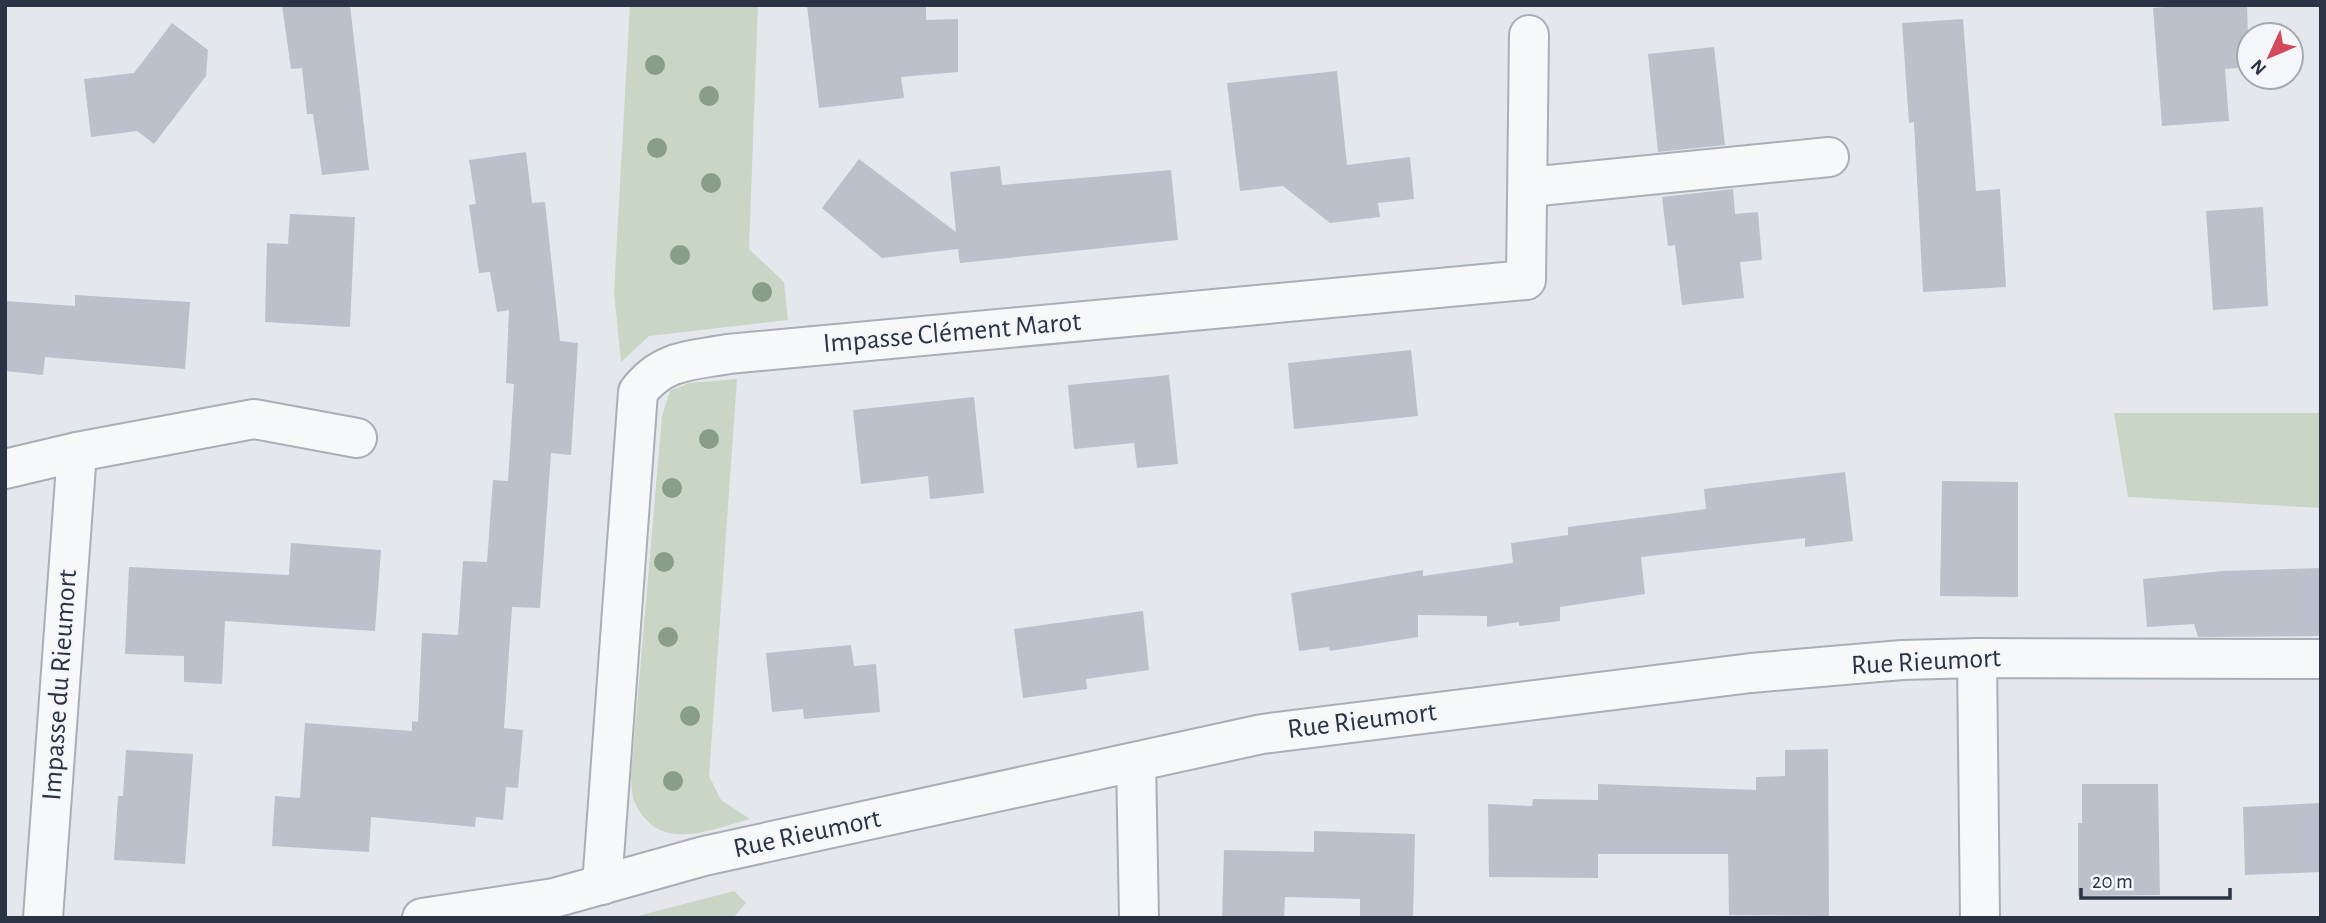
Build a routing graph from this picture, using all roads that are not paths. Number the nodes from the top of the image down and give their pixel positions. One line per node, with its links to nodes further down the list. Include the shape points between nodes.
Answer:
1 (1529, 35): 3 (street, Impasse Clément Marot)
2 (1829, 157): 3 (street)
3 (1529, 187): 10 (street, Impasse Clément Marot, via 1526,280 728,354 673,364 650,376 638,392)
4 (357, 438): 5 (street, via 254,419)
5 (77, 452): 6 (street); 11 (street, Impasse du Rieumort)
6 (5, 469)
7 (1977, 658): 8 (street, Rue Rieumort); 9 (street, Rue Rieumort, via 1688,680 1262,734); 14 (street)
8 (2321, 659)
9 (1136, 762): 10 (street, Rue Rieumort, via 704,856); 13 (street)
10 (602, 885): 12 (street, Rue Rieumort, via 554,898)
11 (43, 918)
12 (422, 918)
13 (1139, 918)
14 (1980, 918)

